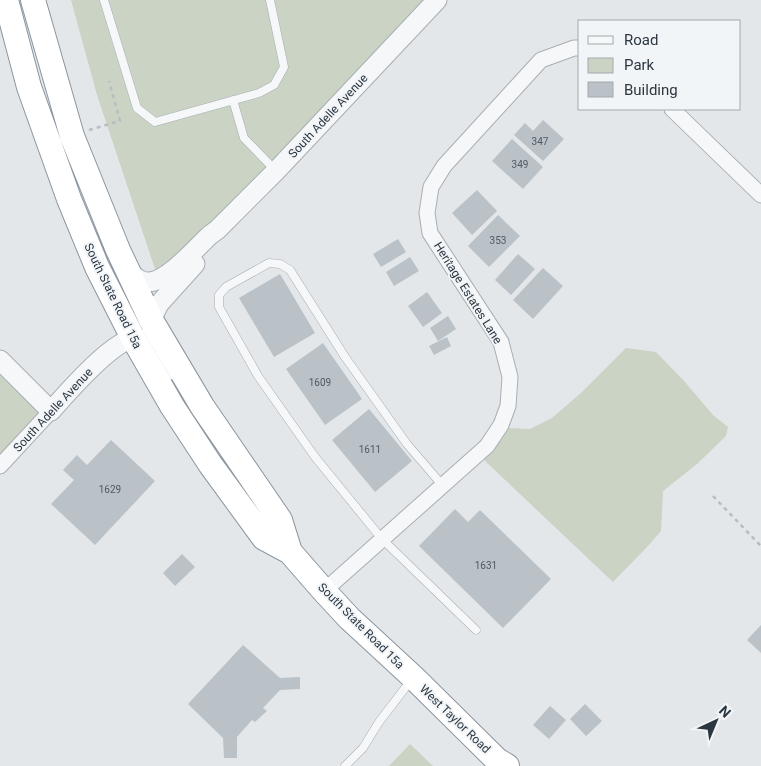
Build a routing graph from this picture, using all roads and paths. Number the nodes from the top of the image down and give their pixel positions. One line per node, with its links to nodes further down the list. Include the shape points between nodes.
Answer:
1 (6, 0): 9 (highway, South State Road 15a)
2 (33, 0): 15 (highway, South State Road 15a, via 72,136)
3 (104, 0): 8 (lane, via 137,108 155,122)
4 (270, 0): 8 (lane, via 284,66 274,85)
5 (437, 0): 12 (street, South Adelle Avenue)
6 (578, 48): 22 (street, Heritage Estates Lane, via 541,60 444,166 431,187 427,213 430,233 501,342 510,377 508,406 501,425 487,446)
7 (109, 81): 11 (path, via 120,121)
8 (233, 100): 12 (lane, via 244,138)
9 (34, 103): 16 (highway, via 50,119 120,288 128,294); 18 (highway, South State Road 15a, via 96,267)
10 (673, 110): 13 (street)
11 (85, 131)
12 (276, 171): 14 (street, South Adelle Avenue)
13 (761, 195)
14 (217, 230): 15 (street, South Adelle Avenue, via 162,279 149,282); 17 (street, South Adelle Avenue, via 213,242 159,304)
15 (129, 272): 16 (highway, South State Road 15a)
16 (140, 294): 17 (highway, South State Road 15a)
17 (151, 320): 24 (highway, South State Road 15a, via 202,406)
18 (133, 338): 20 (street, South Adelle Avenue, via 105,355); 24 (street, via 146,341 157,352 245,488); 27 (highway, South State Road 15a, via 172,406 264,538)
19 (0, 360): 20 (street)
20 (50, 411): 21 (street, South Adelle Avenue)
21 (0, 466)
22 (443, 486): 25 (street, Heritage Estates Lane); 25 (lane, via 407,444 345,358 290,270 280,264 269,263 226,287 219,295 219,307 258,376 315,457)
23 (713, 496): 26 (path)
24 (265, 497): 27 (highway, South State Road 15a, via 280,520)
25 (382, 539): 28 (street, Heritage Estates Lane); 29 (lane)
26 (761, 546)
27 (290, 552): 28 (highway, South State Road 15a)
28 (324, 591): 30 (highway, South State Road 15a)
29 (476, 630)
30 (414, 678): 31 (highway, West Taylor Road); 32 (lane)
31 (501, 764)
32 (345, 766)

